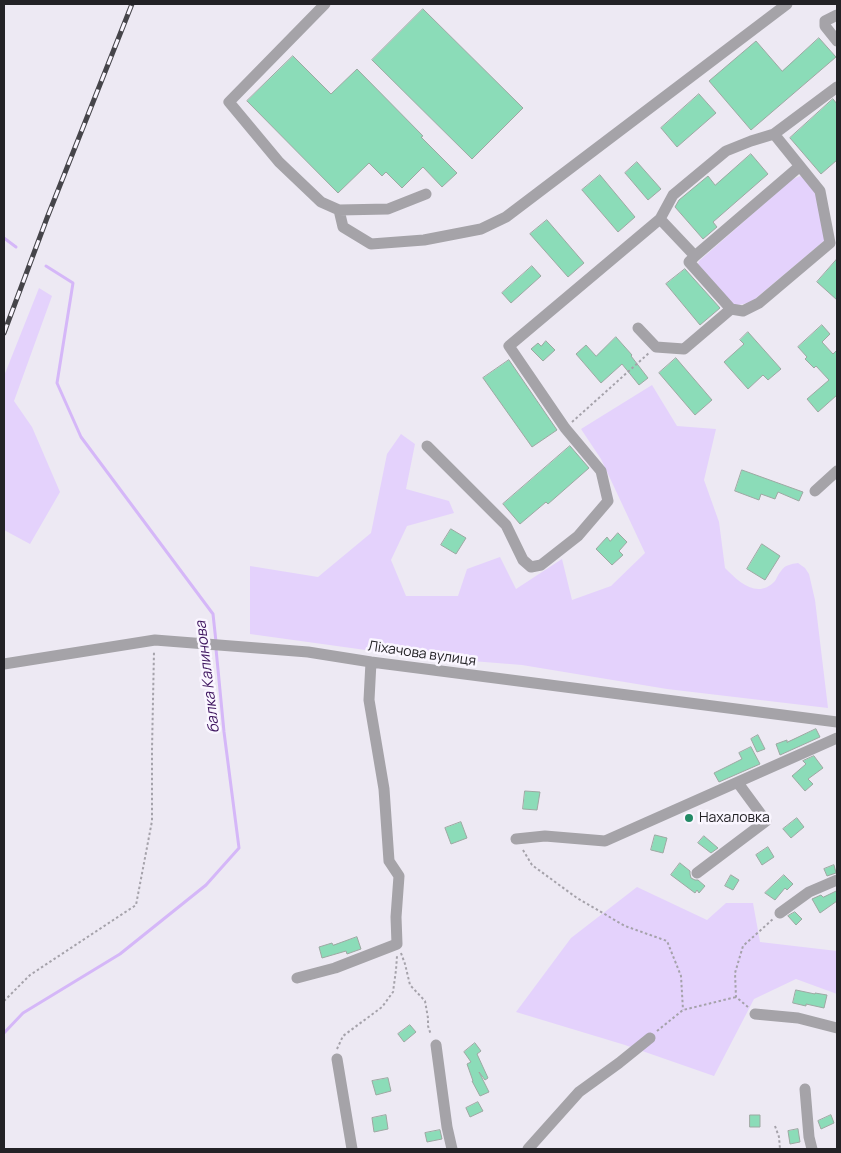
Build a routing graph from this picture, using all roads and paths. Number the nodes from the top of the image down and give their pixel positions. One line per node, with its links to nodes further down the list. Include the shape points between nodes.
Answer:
1 (325, 4): 9 (street, via 229,102 279,162 321,202)
2 (787, 4): 9 (street, via 506,217 481,229 424,240 371,244 343,227)
3 (837, 14): 4 (street, via 826,21 825,26)
4 (837, 41)
5 (837, 87): 6 (street)
6 (774, 134): 7 (street); 10 (street, via 726,151 673,195)
7 (800, 166): 11 (street, via 820,191); 12 (street)
8 (426, 194): 9 (street, via 388,209)
9 (339, 210)
10 (660, 218): 12 (street); 16 (street, via 509,346)
11 (834, 246): 13 (street, via 759,304 743,311)
12 (696, 256): 13 (street, via 689,262)
13 (731, 309): 15 (street, via 684,349)
14 (638, 328): 15 (street)
15 (656, 347): 16 (path)
16 (565, 428): 17 (street, via 601,471 608,501 578,536 541,565 531,567 506,525)
17 (427, 446)
18 (837, 471): 19 (street)
19 (815, 491)
20 (155, 640): 21 (street, Ліхачова вулиця, via 308,652); 22 (street, Ліхачова вулиця); 33 (path, via 152,821 136,905 30,975)
21 (371, 662): 23 (street, Ліхачова вулиця); 30 (street, via 369,700 384,790 389,862 399,876)
22 (4, 664)
23 (837, 722)
24 (837, 738): 25 (street)
25 (738, 783): 26 (street, via 605,841 545,836); 27 (street, via 766,821)
26 (516, 839): 34 (path, via 532,865 577,898 625,926 667,941 681,976)
27 (697, 873)
28 (837, 880): 29 (street, via 808,892)
29 (780, 913): 32 (path, via 743,946 735,973)
30 (397, 944): 31 (street, via 335,968); 38 (path, via 410,985 425,1001 428,1026); 39 (path, via 393,992 382,1007 343,1036 336,1050)
31 (297, 978)
32 (736, 997): 34 (path); 35 (path)
33 (4, 1001)
34 (683, 1010): 37 (path)
35 (755, 1014): 36 (street, via 798,1018)
36 (837, 1028)
37 (650, 1038): 44 (street, via 579,1092)
38 (436, 1045): 43 (street)
39 (337, 1059): 42 (street)
40 (805, 1089): 46 (street)
41 (775, 1126): 45 (path)
42 (352, 1149)
43 (452, 1149)
44 (528, 1149)
45 (780, 1149)
46 (812, 1149)

